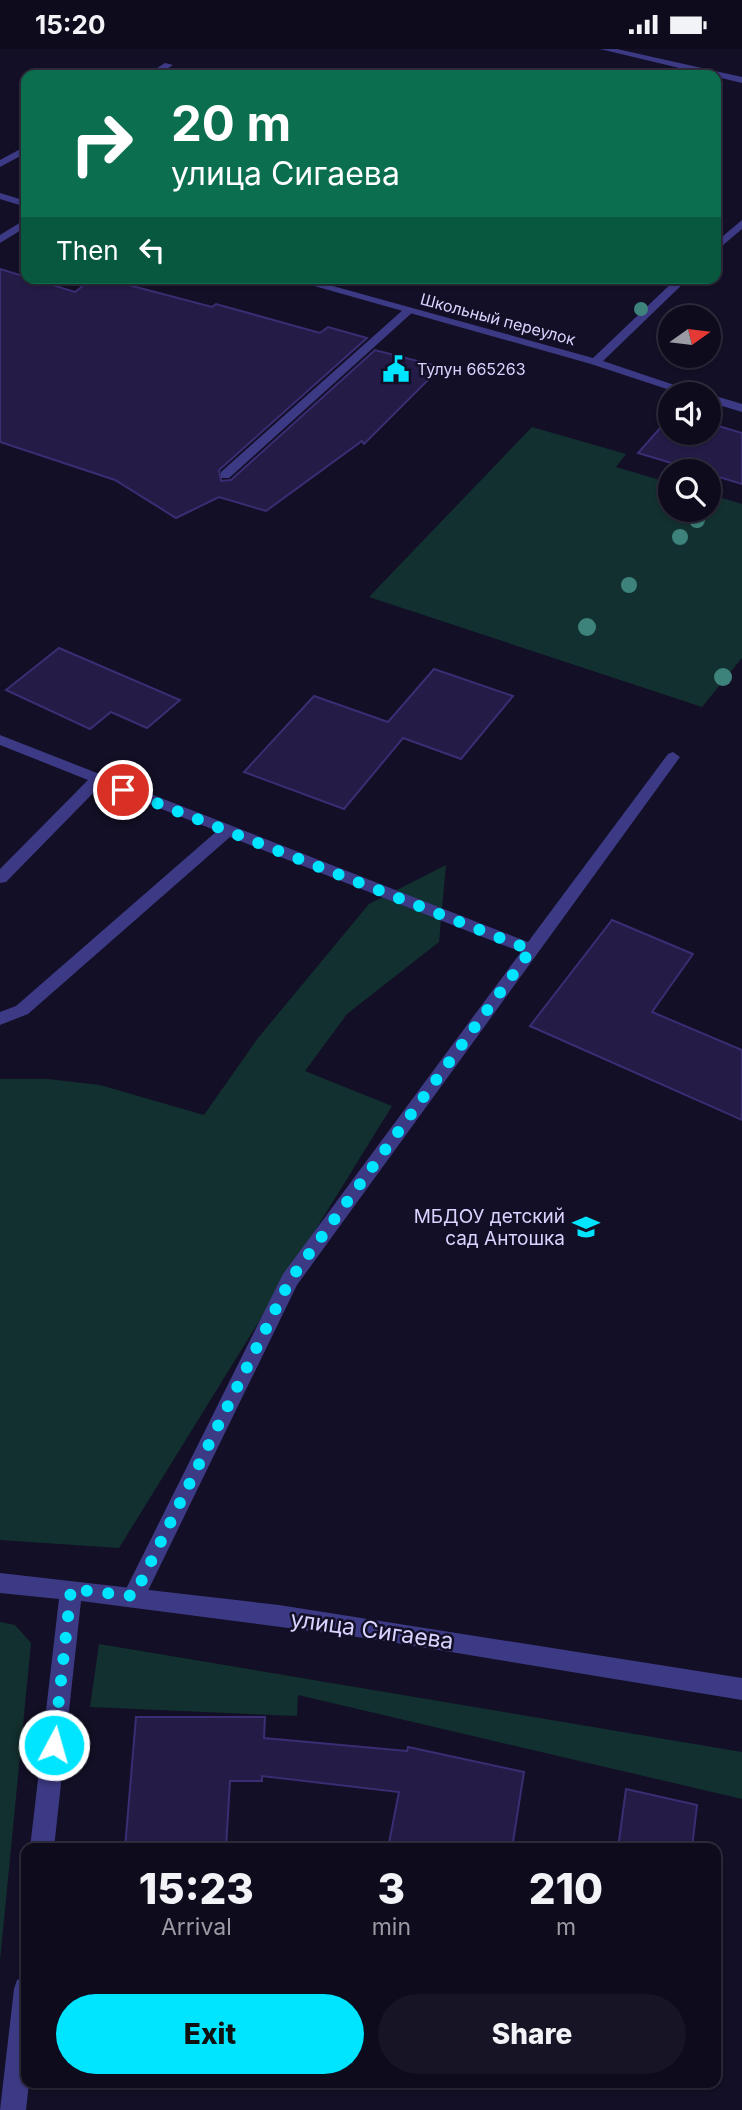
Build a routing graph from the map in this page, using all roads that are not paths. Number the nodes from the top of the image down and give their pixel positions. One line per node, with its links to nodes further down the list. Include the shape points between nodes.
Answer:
1 (605, 49): 2 (street)
2 (628, 51): 5 (street)
3 (168, 65): 4 (street)
4 (160, 70)
5 (703, 70)
6 (721, 75): 7 (street)
7 (742, 80)
8 (21, 152): 9 (street)
9 (0, 164)
10 (0, 196): 11 (street)
11 (21, 202)
12 (742, 223): 15 (street)
13 (21, 225): 14 (street)
14 (0, 240)
15 (721, 243)
16 (312, 284): 18 (street, Школьный переулок)
17 (678, 284): 19 (street)
18 (408, 311): 19 (street, Школьный переулок); 23 (street)
19 (596, 362): 20 (street, Школьный переулок)
20 (658, 382)
21 (721, 402): 22 (street)
22 (742, 408)
23 (225, 475)
24 (0, 740): 26 (street)
25 (673, 757): 29 (street)
26 (97, 780): 27 (street); 28 (street)
27 (227, 831): 29 (street); 30 (street, via 22,1010)
28 (0, 877)
29 (531, 950): 33 (street, via 290,1280)
30 (0, 1019)
31 (0, 1583): 32 (street, улица Сигаева)
32 (71, 1589): 33 (street, улица Сигаева); 35 (street)
33 (134, 1596): 34 (street, улица Сигаева)
34 (742, 1689)
35 (43, 1843)
36 (21, 2036): 37 (street)
37 (13, 2110)

